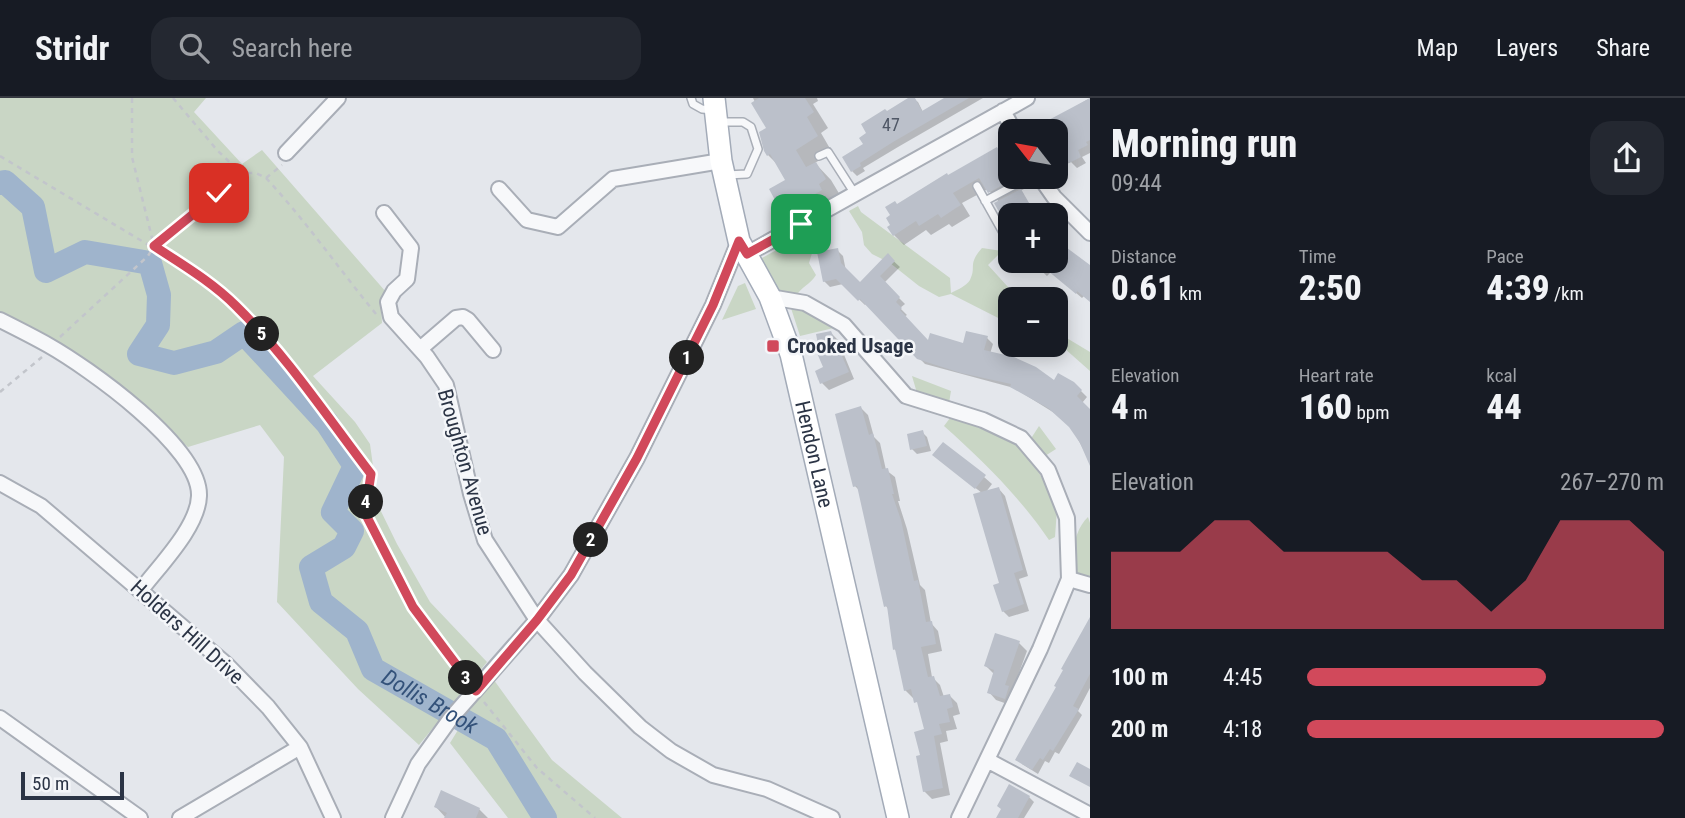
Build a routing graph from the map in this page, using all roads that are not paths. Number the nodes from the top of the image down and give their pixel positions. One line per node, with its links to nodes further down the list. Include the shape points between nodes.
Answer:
1 (338, 98): 7 (street)
2 (691, 98): 4 (lane, via 702,109)
3 (1027, 98): 5 (street)
4 (715, 110): 9 (main road, Hendon Lane); 9 (lane, via 751,127 758,149 747,174)
5 (1003, 111): 6 (street); 14 (street)
6 (1007, 119)
7 (286, 153)
8 (819, 156): 14 (lane, via 828,152)
9 (723, 168): 11 (street, via 613,179 558,227 527,220); 19 (main road, Hendon Lane)
10 (977, 186): 15 (lane)
11 (499, 189)
12 (1008, 189): 15 (lane)
13 (1048, 189): 18 (street)
14 (855, 194): 19 (street)
15 (985, 201): 17 (lane)
16 (384, 212): 22 (street, Broughton Avenue, via 411,248 407,279 388,302 391,317)
17 (998, 225)
18 (1090, 233)
19 (743, 248): 20 (main road, Hendon Lane); 28 (street, via 637,458 571,575)
20 (770, 298): 25 (street, via 804,303 844,326 906,396 983,420 1021,438 1048,470 1066,518); 38 (main road, Hendon Lane, via 790,354)
21 (0, 320): 27 (street, via 50,346 120,395 157,426 196,473 200,494 196,514)
22 (420, 349): 23 (street, via 463,317); 28 (street, Broughton Avenue, via 446,385 485,540)
23 (493, 350)
24 (0, 483): 27 (street, Holders Hill Drive, via 41,506)
25 (1069, 579): 26 (street); 31 (street)
26 (1090, 585)
27 (141, 590): 30 (street, Holders Hill Drive, via 226,664)
28 (537, 620): 36 (street, via 451,718 418,764); 37 (street, Broughton Avenue, via 640,727 671,751 713,775 767,789)
29 (0, 718): 33 (street)
30 (300, 747): 34 (street); 35 (street, Holders Hill Drive)
31 (987, 760): 32 (street); 39 (street)
32 (1090, 815)
33 (140, 818)
34 (180, 818)
35 (333, 818)
36 (393, 818)
37 (832, 818)
38 (898, 818)
39 (959, 818)

